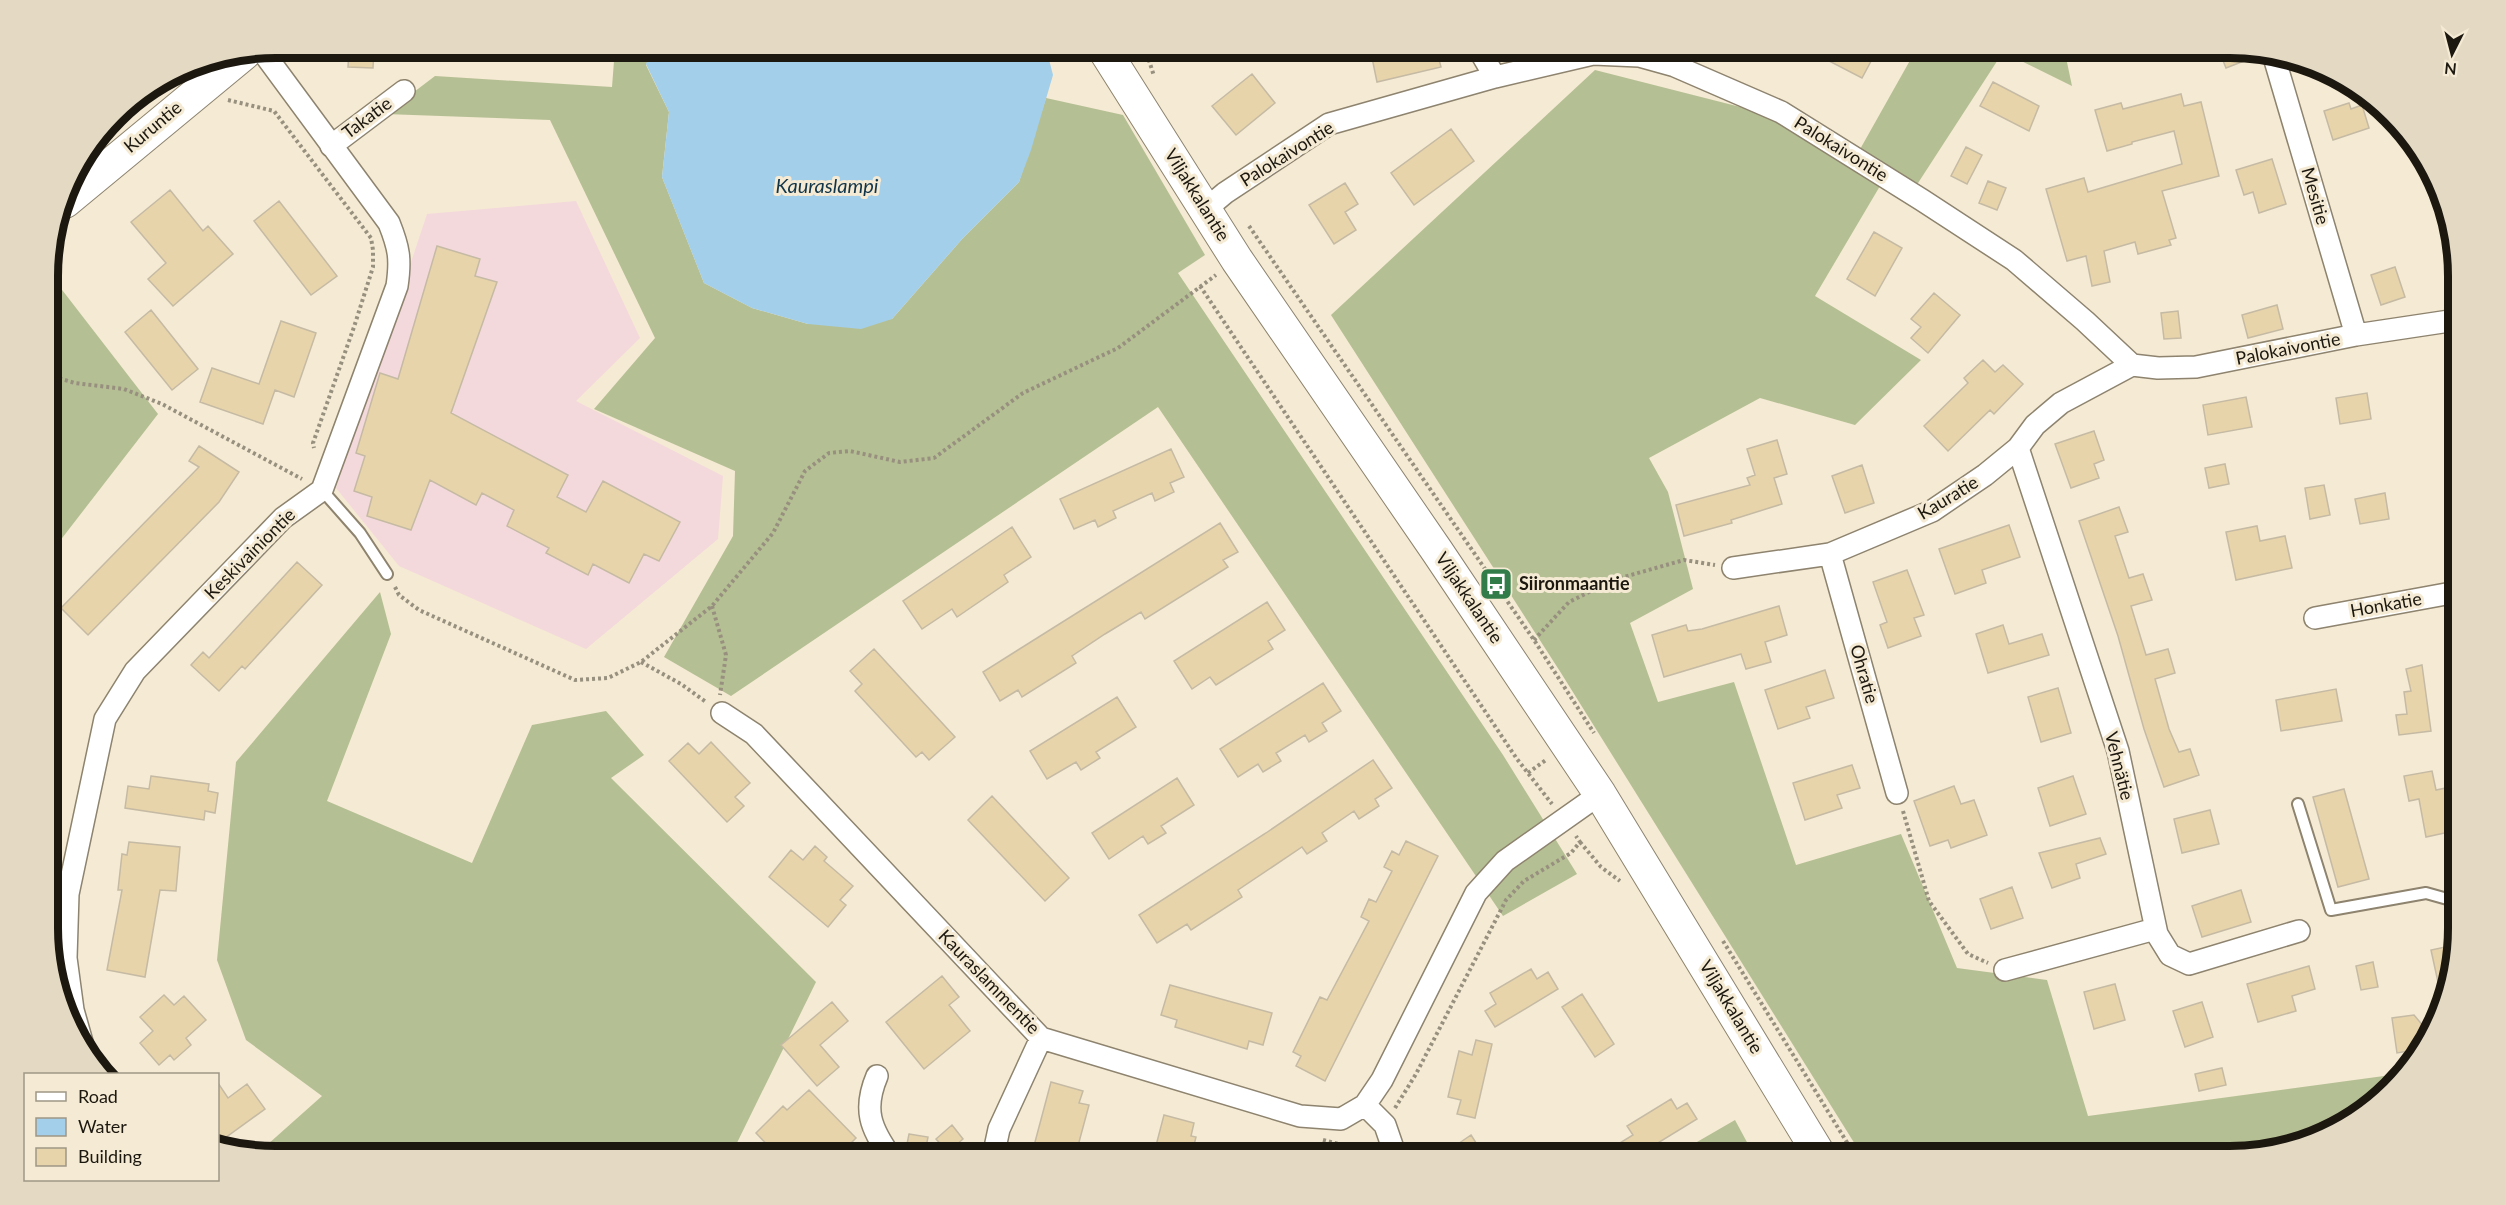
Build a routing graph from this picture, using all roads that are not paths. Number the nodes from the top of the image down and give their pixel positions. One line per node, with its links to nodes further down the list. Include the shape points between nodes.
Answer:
1 (1109, 58): 12 (main road, Viljakkalantie)
2 (1484, 58): 8 (street)
3 (1576, 58): 8 (street, Palokaivontie)
4 (1646, 58): 15 (street, Palokaivontie, via 1675,66 1781,112 2014,260)
5 (268, 59): 10 (street)
6 (232, 63): 11 (main road, Kuruntie)
7 (2276, 64): 14 (street, Mesitie)
8 (1495, 77): 12 (street, Palokaivontie, via 1329,124)
9 (404, 91): 10 (street, Takatie)
10 (331, 146): 17 (street, via 389,223 399,248 400,264 397,286)
11 (75, 193)
12 (1206, 209): 25 (main road, Viljakkalantie)
13 (2448, 321): 14 (street, Palokaivontie)
14 (2356, 335): 15 (street, Palokaivontie, via 2196,367)
15 (2132, 365): 16 (street, Kauratie, via 2061,403 2035,425)
16 (2018, 448): 18 (street, Kauratie, via 1932,511); 28 (street, Vehnätie, via 2118,752)
17 (321, 490): 20 (lane, via 360,533); 31 (street, Keskivainiontie, via 283,518 135,671 105,719 68,894 66,958)
18 (1830, 554): 19 (street, Kauratie); 24 (street, Ohratie)
19 (1732, 568)
20 (387, 574)
21 (2448, 594): 22 (street, Honkatie)
22 (2315, 618)
23 (722, 714): 32 (street, Kauraslammentie, via 754,734)
24 (1897, 793)
25 (1600, 794): 34 (street, via 1505,861 1476,893 1382,1080); 38 (main road, Viljakkalantie)
26 (2298, 804): 27 (lane, via 2331,910 2426,893)
27 (2448, 899)
28 (2155, 928): 29 (street, Vehnätie, via 2170,955 2189,964); 30 (street)
29 (2299, 931)
30 (2006, 970)
31 (72, 1005)
32 (1041, 1038): 34 (street, Kauraslammentie, via 1300,1116 1341,1119); 36 (street)
33 (877, 1076): 35 (street, via 869,1096 870,1123)
34 (1365, 1105): 37 (street, via 1385,1125)
35 (884, 1146)
36 (995, 1146)
37 (1392, 1146)
38 (1814, 1146)

